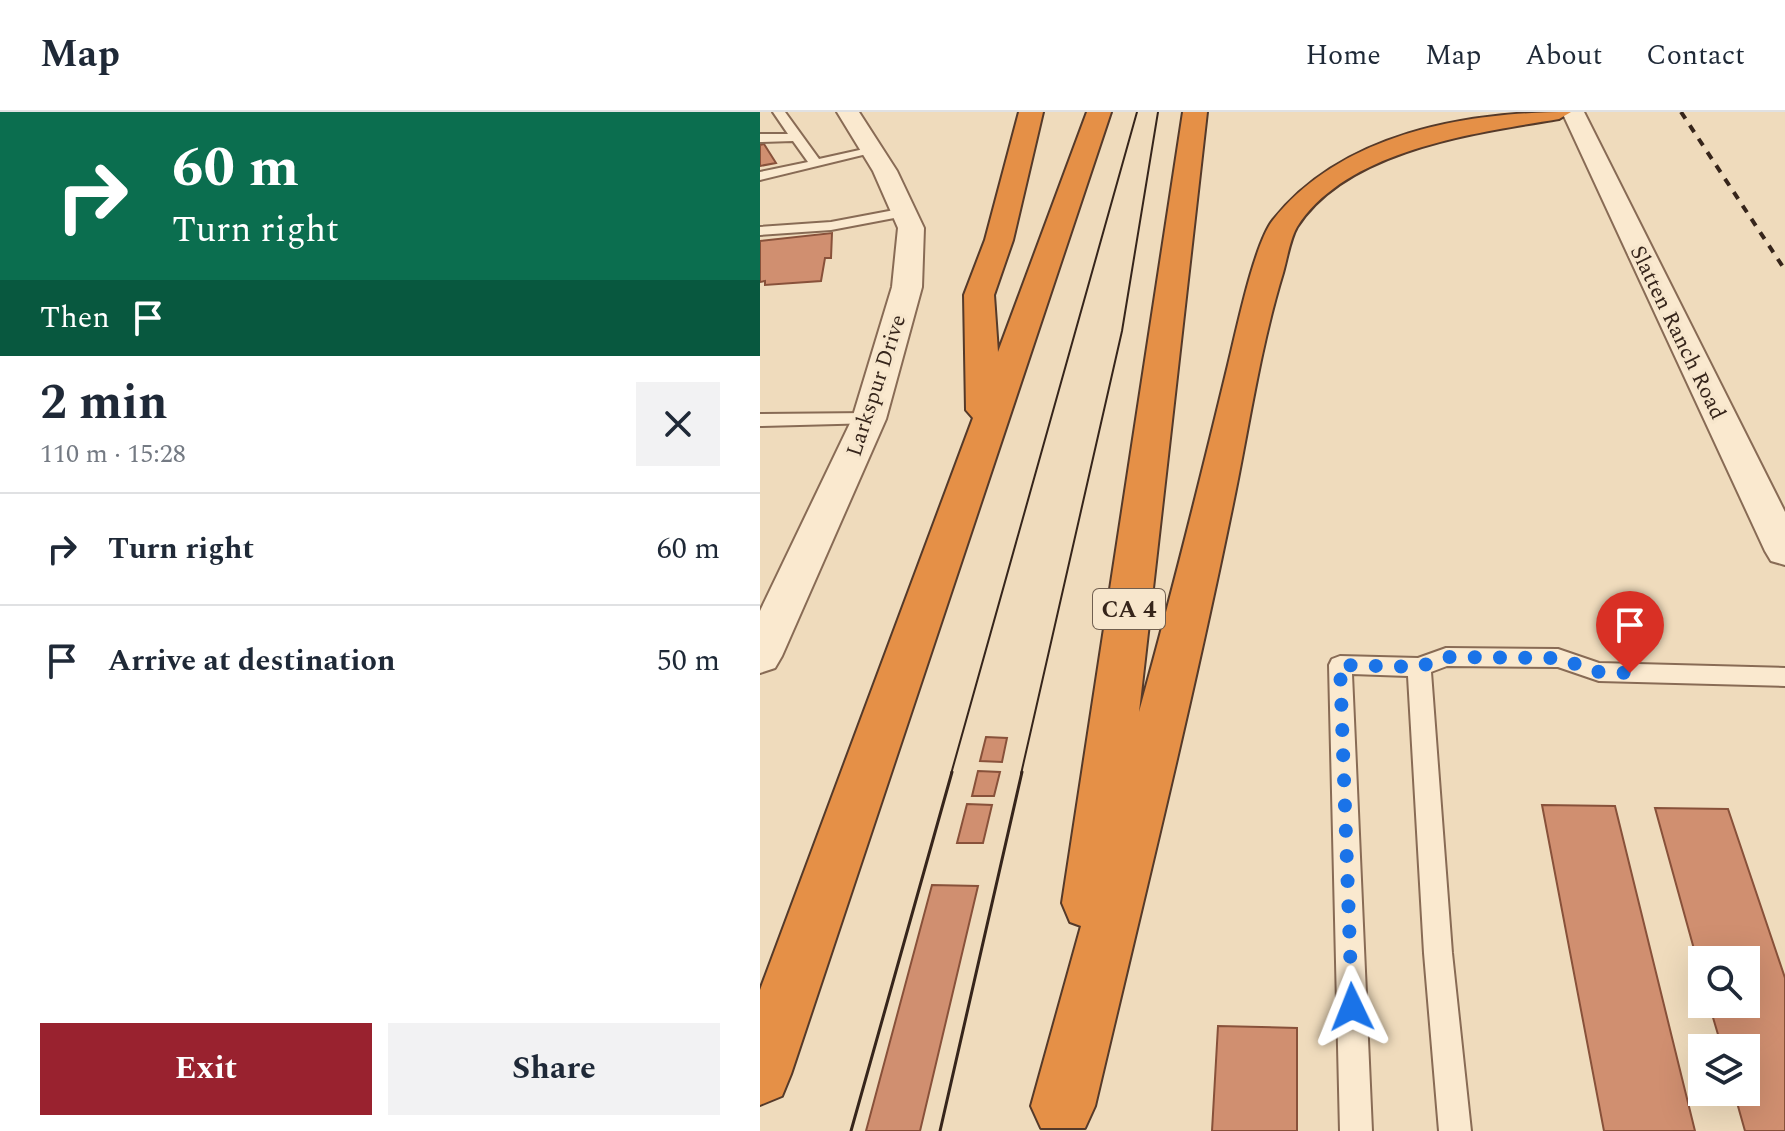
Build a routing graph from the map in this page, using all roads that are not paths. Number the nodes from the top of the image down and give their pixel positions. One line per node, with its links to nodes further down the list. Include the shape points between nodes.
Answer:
1 (779, 112): 8 (lane)
2 (848, 112): 10 (street, Larkspur Drive)
3 (1031, 112): 18 (highway, via 999,240 979,295)
4 (1099, 112): 18 (highway)
5 (1195, 112): 24 (highway, CA 4)
6 (1559, 112): 24 (highway, via 1403,143 1314,192 1283,226 1262,291 1195,586)
7 (1573, 112): 19 (street, Slatten Ranch Road)
8 (797, 137): 9 (lane); 11 (lane)
9 (760, 138)
10 (873, 151): 11 (lane); 14 (street, Larkspur Drive)
11 (811, 158): 12 (lane); 13 (lane, via 795,174)
12 (760, 163)
13 (760, 176)
14 (905, 212): 15 (lane); 16 (street, Larkspur Drive, via 911,228 907,287)
15 (760, 231)
16 (869, 419): 17 (lane); 20 (street, Larkspur Drive)
17 (760, 420)
18 (985, 433): 23 (highway)
19 (1785, 551)
20 (760, 656)
21 (1419, 667): 22 (lane, via 1446,657 1558,658 1599,672); 25 (lane, via 1340,665); 26 (lane)
22 (1785, 677)
23 (760, 1074)
24 (1061, 1118)
25 (1356, 1131)
26 (1455, 1131)

